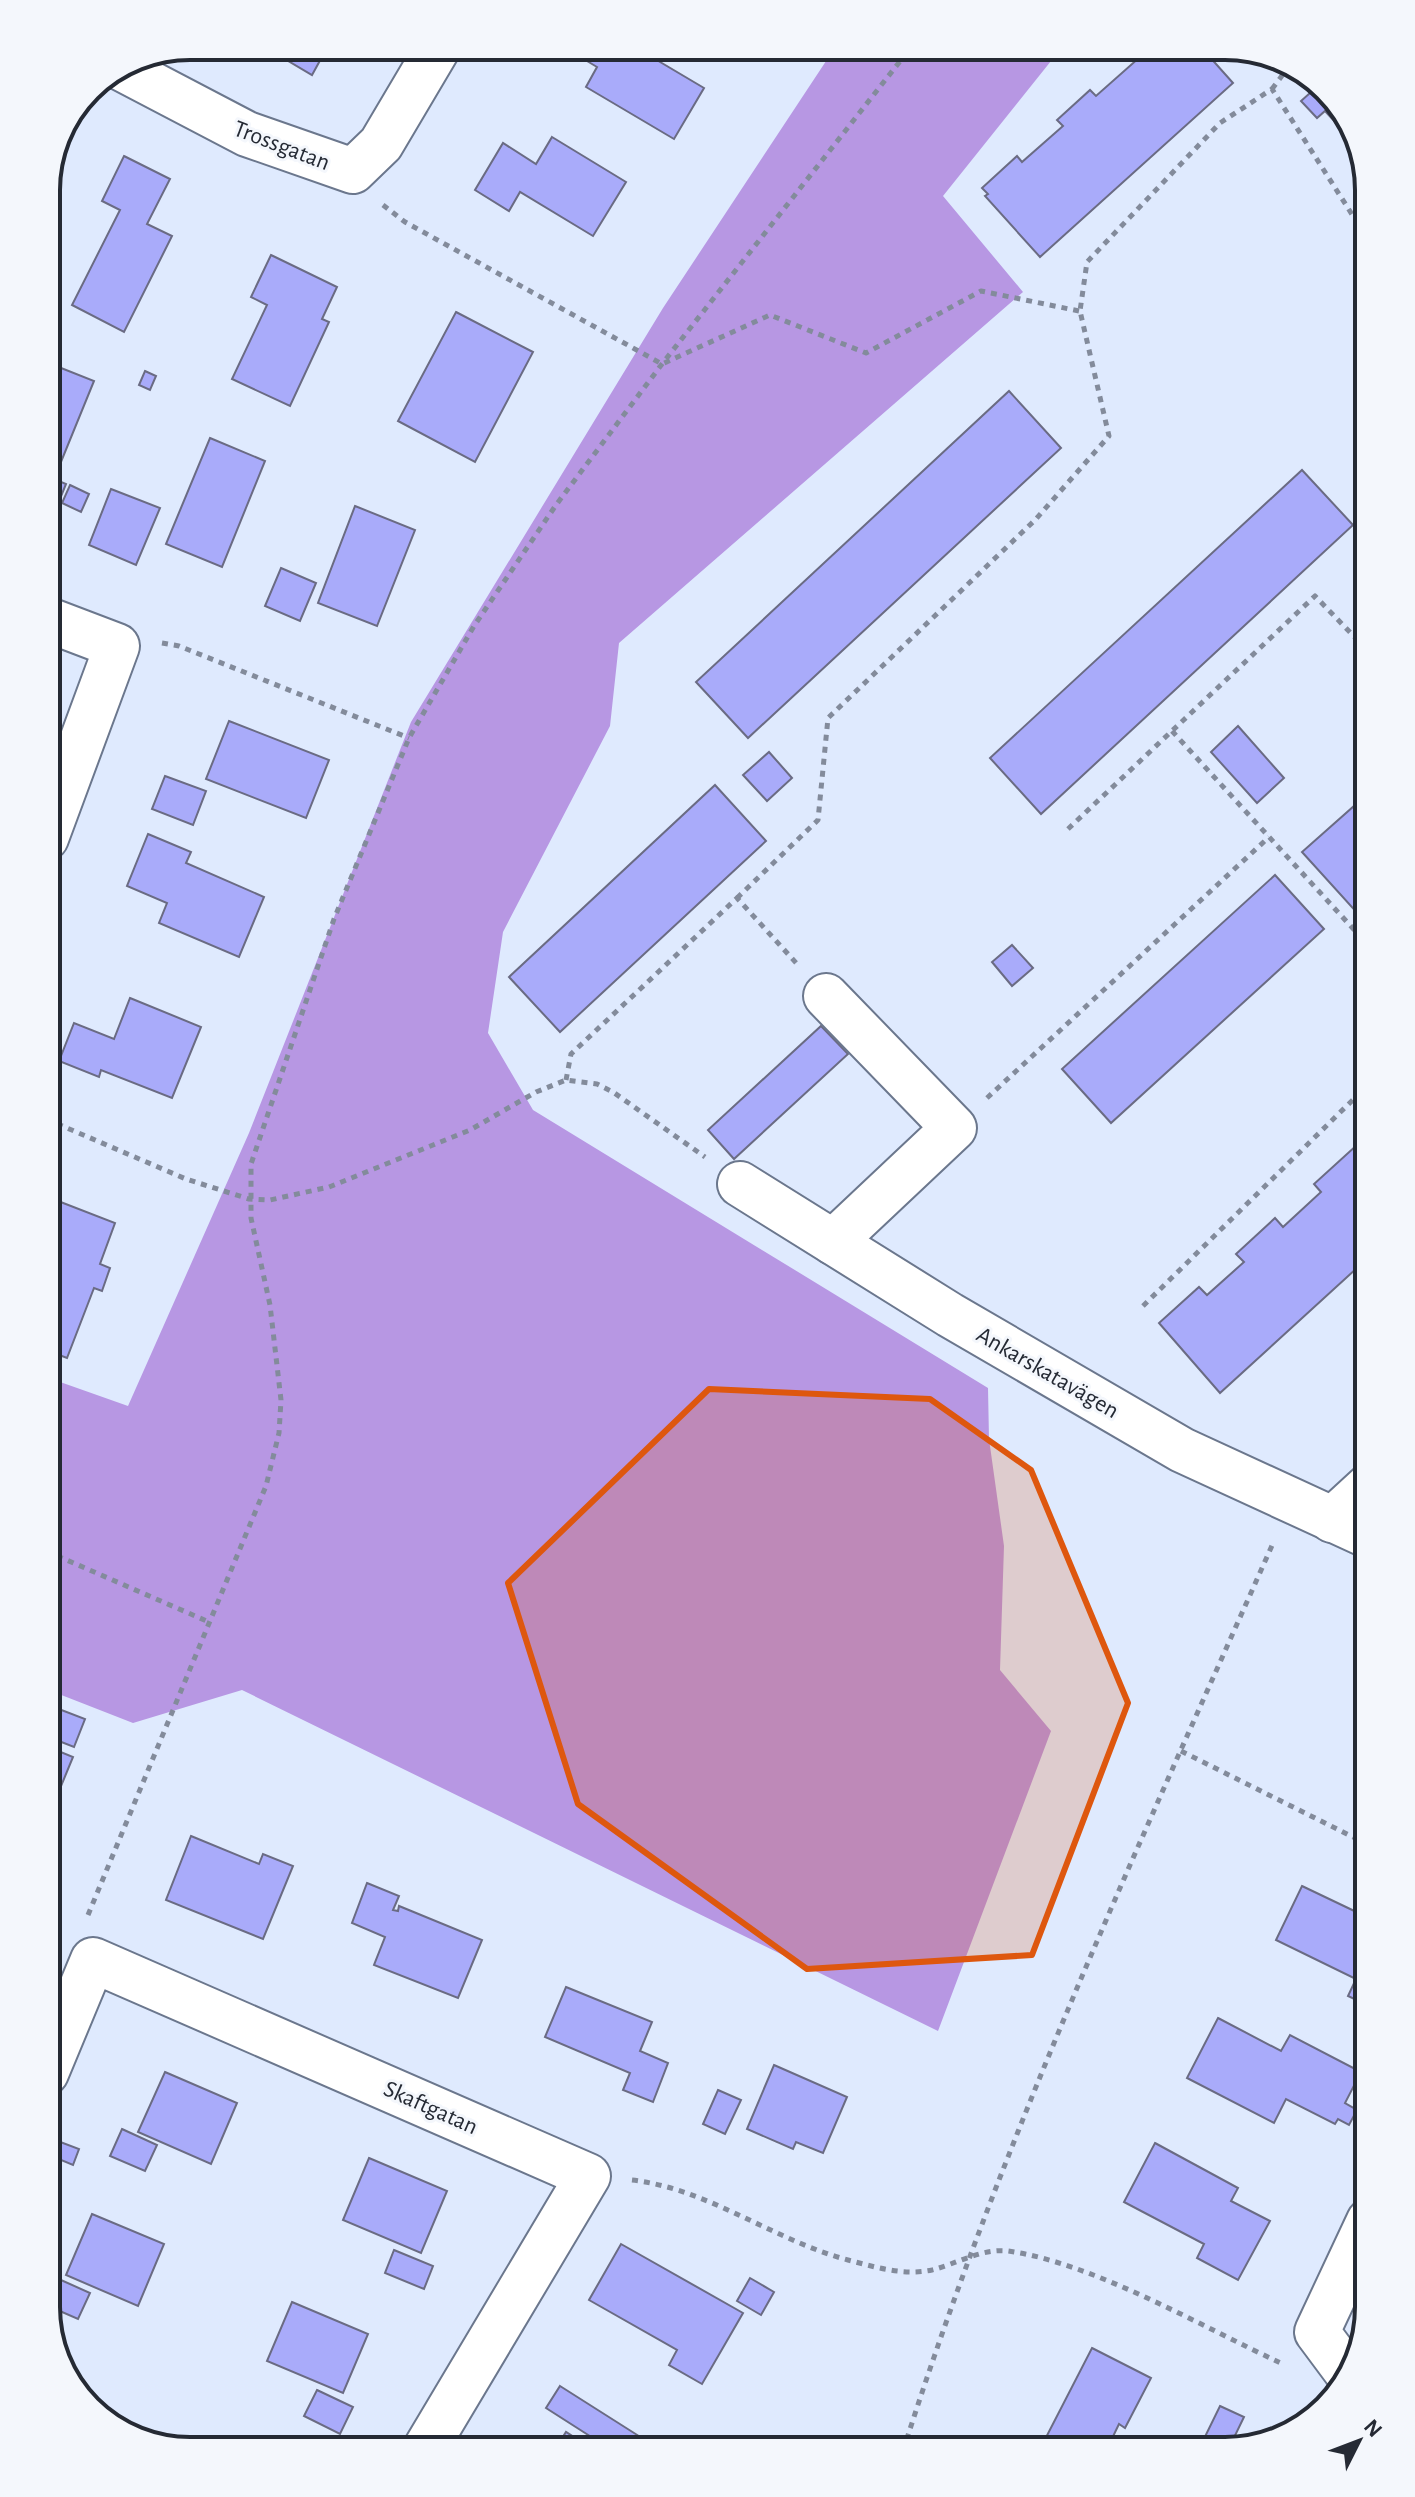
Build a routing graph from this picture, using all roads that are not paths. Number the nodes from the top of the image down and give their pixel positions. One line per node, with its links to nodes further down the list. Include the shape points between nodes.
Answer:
1 (431, 60): 2 (street, Trossgatan, via 381,144 353,171 247,134)
2 (132, 74)
3 (60, 624): 4 (street, via 117,646)
4 (60, 800)
5 (826, 996): 7 (street, via 954,1128)
6 (740, 1184): 7 (street, Ankarskatavägen)
7 (833, 1242): 8 (street, Ankarskatavägen, via 1182,1450)
8 (1351, 1528)
9 (60, 2039): 12 (street, Skaftgatan, via 93,1960 588,2176)
10 (1355, 2251): 11 (street, via 1317,2332)
11 (1341, 2365)
12 (432, 2437)

